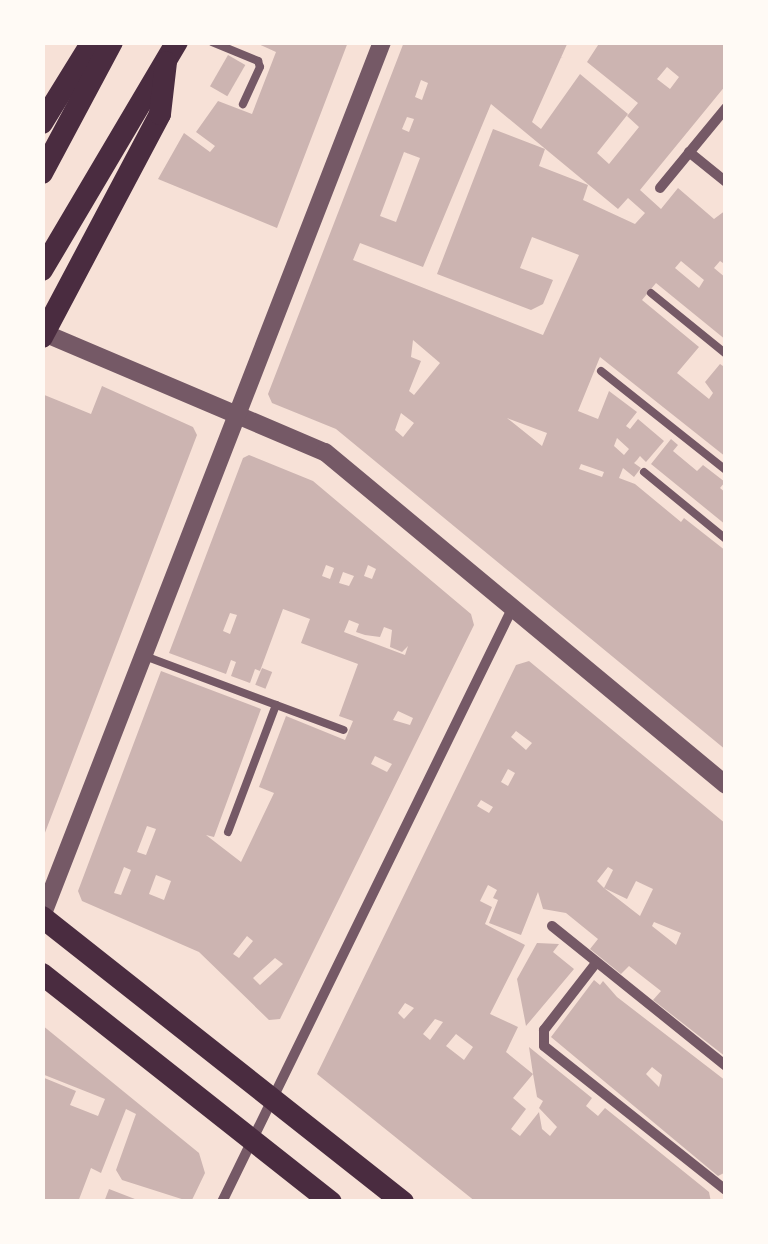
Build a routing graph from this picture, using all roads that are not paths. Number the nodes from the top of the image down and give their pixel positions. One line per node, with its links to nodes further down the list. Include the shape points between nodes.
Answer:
1 (92, 42): 8 (main road)
2 (112, 42): 10 (main road)
3 (212, 42): 6 (lane, via 258,61)
4 (382, 42): 18 (street)
5 (171, 52): 13 (main road); 15 (main road, via 160,114)
6 (244, 104)
7 (726, 108): 9 (street)
8 (42, 122)
9 (690, 152): 11 (street); 12 (street)
10 (42, 173)
11 (726, 182)
12 (660, 188)
13 (42, 270)
14 (651, 293): 16 (lane)
15 (43, 335): 18 (street)
16 (726, 354)
17 (601, 371): 19 (lane)
18 (236, 414): 22 (street, via 325,452); 23 (street)
19 (726, 470)
20 (644, 472): 21 (lane)
21 (726, 539)
22 (513, 607): 26 (street); 33 (street)
23 (142, 655): 24 (lane); 28 (street)
24 (276, 705): 25 (lane); 27 (lane)
25 (344, 730)
26 (726, 785)
27 (228, 832)
28 (42, 916): 33 (main road)
29 (552, 926): 30 (street)
30 (596, 962): 32 (street); 35 (street, via 544,1030 544,1046)
31 (42, 974): 34 (main road)
32 (726, 1066)
33 (272, 1098): 34 (street); 38 (main road)
34 (252, 1140): 36 (street); 37 (main road)
35 (726, 1190)
36 (222, 1202)
37 (331, 1202)
38 (403, 1202)

